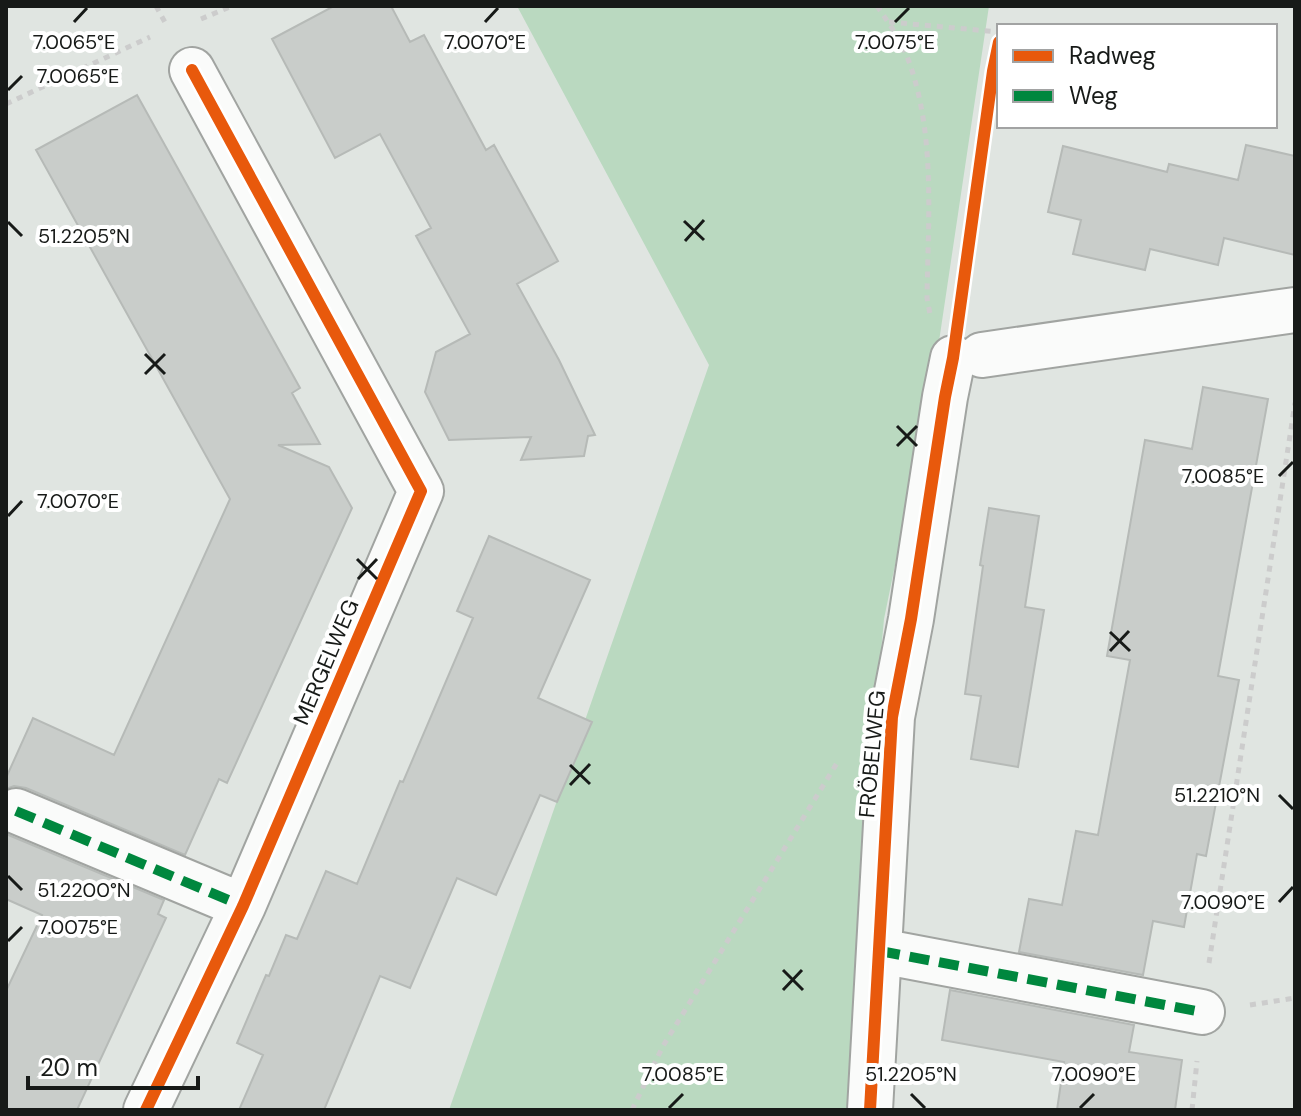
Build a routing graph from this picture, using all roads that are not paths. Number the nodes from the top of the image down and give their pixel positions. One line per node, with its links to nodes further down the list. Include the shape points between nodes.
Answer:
1 (192, 70): 4 (street, MERGELWEG, via 421,491)
2 (1295, 310): 5 (street, FRÖBELWEG, via 967,357 945,397 892,717)
3 (16, 811): 4 (street)
4 (243, 906): 7 (street, MERGELWEG)
5 (880, 951): 6 (street); 8 (street, FRÖBELWEG)
6 (1202, 1012)
7 (146, 1110)
8 (870, 1110)

